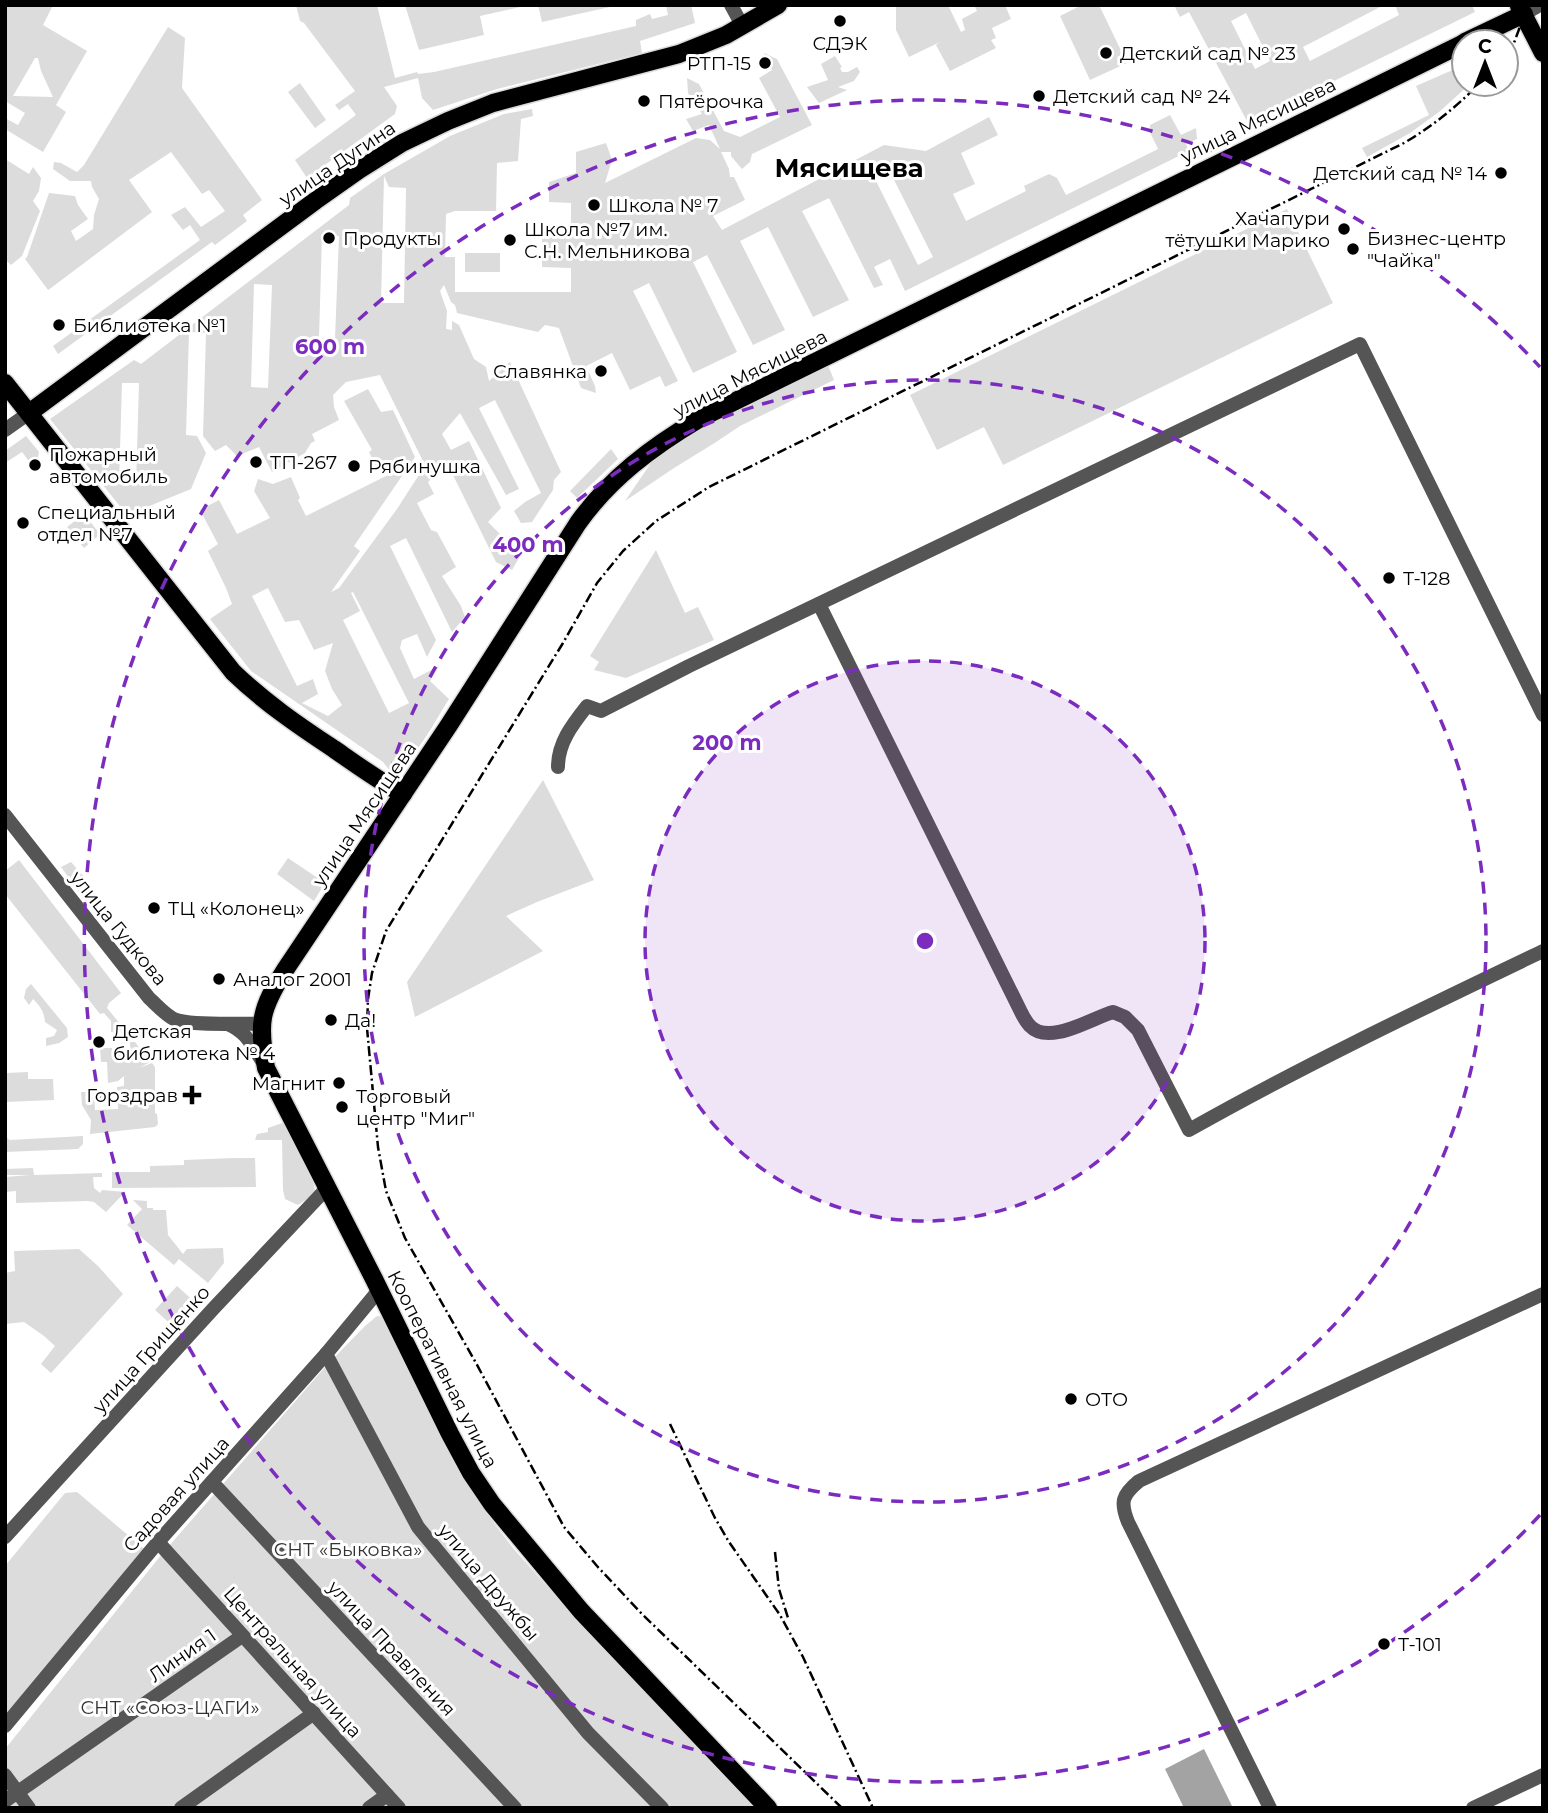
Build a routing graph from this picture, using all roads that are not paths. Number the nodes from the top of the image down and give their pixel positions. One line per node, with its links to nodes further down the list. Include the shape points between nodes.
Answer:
1 (731, 5): 5 (street)
2 (778, 5): 5 (main road, улица Дугина)
3 (1540, 5): 4 (street)
4 (1521, 10): 6 (main road, улица Мясищева); 8 (main road)
5 (743, 27): 10 (main road, улица Дугина, via 678,54 493,103 402,142)
6 (1490, 28)
7 (1450, 49): 15 (main road, улица Мясищева, via 699,419 642,456 588,509)
8 (1543, 53)
9 (5, 383): 10 (main road)
10 (29, 413): 11 (street, улица Дугина); 15 (main road, via 233,672 300,727)
11 (5, 430)
12 (819, 604): 13 (street, via 1360,344); 14 (street, via 601,710 587,706 566,735); 17 (street, via 1031,1028 1058,1032 1113,1012 1125,1017 1138,1030 1189,1130 1333,1052)
13 (1543, 715)
14 (558, 767)
15 (403, 794): 18 (main road, улица Мясищева)
16 (5, 815): 19 (street, улица Гудкова, via 149,998 176,1020)
17 (1543, 951)
18 (272, 991): 19 (street, улица Гудкова, via 253,1011); 20 (main road, Кооперативная улица)
19 (227, 1023): 20 (street, улица Гудкова); 21 (street, via 246,1036)
20 (261, 1024): 21 (main road, Кооперативная улица)
21 (266, 1068): 22 (main road, Кооперативная улица)
22 (327, 1188): 23 (main road, Кооперативная улица); 27 (street, улица Грищенко)
23 (379, 1290): 25 (street, Садовая улица); 43 (main road, Кооперативная улица, via 450,1434 492,1504 581,1611)
24 (1543, 1294): 44 (street, via 1139,1481 1127,1491 1124,1511 1128,1522)
25 (326, 1354): 26 (street, Садовая улица); 42 (street, улица Дружбы, via 418,1527 588,1733)
26 (212, 1482): 28 (street, Садовая улица); 41 (street, улица Правления)
27 (5, 1537)
28 (158, 1542): 29 (street, Центральная улица); 31 (street, Садовая улица)
29 (242, 1636): 30 (street, Центральная улица); 34 (street, Линия 1)
30 (314, 1713): 35 (street, Центральная улица); 38 (street)
31 (5, 1726)
32 (5, 1775): 34 (street)
33 (1543, 1775): 45 (street)
34 (18, 1792): 36 (street, Линия 1); 37 (street)
35 (387, 1795): 39 (street); 40 (street, Центральная улица)
36 (5, 1801)
37 (29, 1808)
38 (181, 1808)
39 (369, 1808)
40 (398, 1808)
41 (515, 1808)
42 (662, 1808)
43 (768, 1808)
44 (1270, 1808)
45 (1473, 1808)

